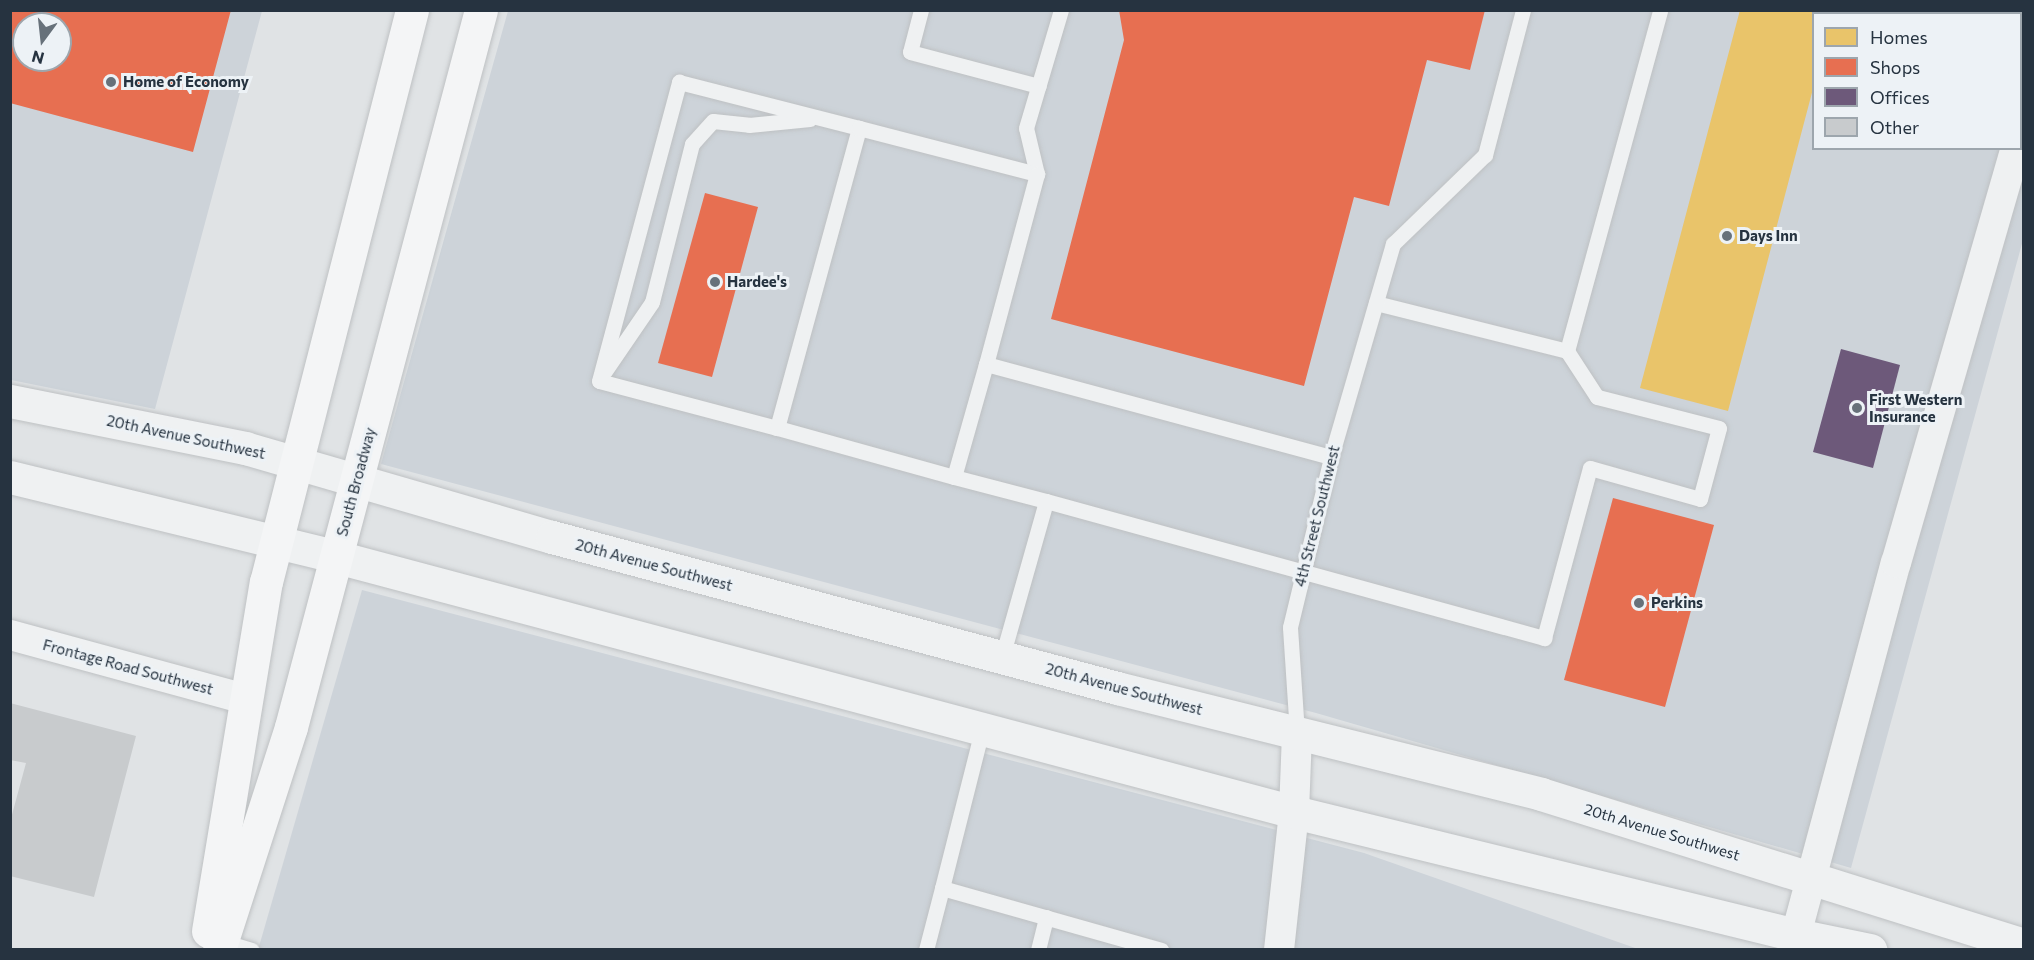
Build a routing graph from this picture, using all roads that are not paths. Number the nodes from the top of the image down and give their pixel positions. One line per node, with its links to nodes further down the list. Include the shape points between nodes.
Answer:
1 (412, 10): 19 (highway, South Broadway)
2 (481, 10): 22 (highway, South Broadway)
3 (921, 10): 7 (lane, via 910,52)
4 (1060, 10): 7 (lane)
5 (1524, 10): 12 (lane, 4th Street Southwest, via 1485,155 1393,244)
6 (1660, 10): 13 (lane)
7 (1038, 86): 11 (lane, via 1026,128)
8 (822, 118): 9 (lane); 15 (lane, via 749,125 713,121 692,144 652,302); 15 (lane, via 679,82)
9 (859, 128): 11 (lane); 17 (lane)
10 (2015, 150): 33 (street)
11 (1036, 174): 14 (lane)
12 (1376, 303): 13 (lane); 18 (lane, 4th Street Southwest)
13 (1566, 351): 26 (lane, via 1598,397 1719,428 1700,499 1590,468 1544,638)
14 (986, 364): 18 (lane); 21 (lane)
15 (599, 381): 17 (lane)
16 (10, 401): 19 (street, 20th Avenue Southwest, via 245,448)
17 (777, 428): 21 (lane)
18 (1331, 457): 26 (lane, 4th Street Southwest)
19 (297, 463): 22 (street, 20th Avenue Southwest); 24 (highway, South Broadway)
20 (10, 477): 24 (street)
21 (954, 477): 23 (lane)
22 (357, 480): 25 (highway, South Broadway); 28 (street, 20th Avenue Southwest, via 552,537)
23 (1046, 501): 26 (lane); 28 (lane)
24 (277, 542): 25 (street); 29 (highway, South Broadway)
25 (337, 557): 30 (street); 38 (highway, South Broadway)
26 (1303, 571): 31 (lane, 4th Street Southwest, via 1290,627)
27 (10, 635): 29 (street, Frontage Road Southwest)
28 (1002, 657): 31 (street, 20th Avenue Southwest)
29 (246, 699): 38 (highway, South Broadway)
30 (982, 730): 32 (street); 34 (lane)
31 (1297, 733): 32 (street); 33 (street, 20th Avenue Southwest, via 1541,794)
32 (1294, 812): 36 (street); 42 (street)
33 (1810, 878): 36 (street); 37 (street, 20th Avenue Southwest)
34 (942, 888): 35 (lane); 40 (lane)
35 (1046, 917): 39 (lane); 41 (lane)
36 (1796, 935): 43 (street)
37 (2024, 945)
38 (225, 947)
39 (1160, 949)
40 (926, 950)
41 (1038, 950)
42 (1279, 950)
43 (1870, 950)

